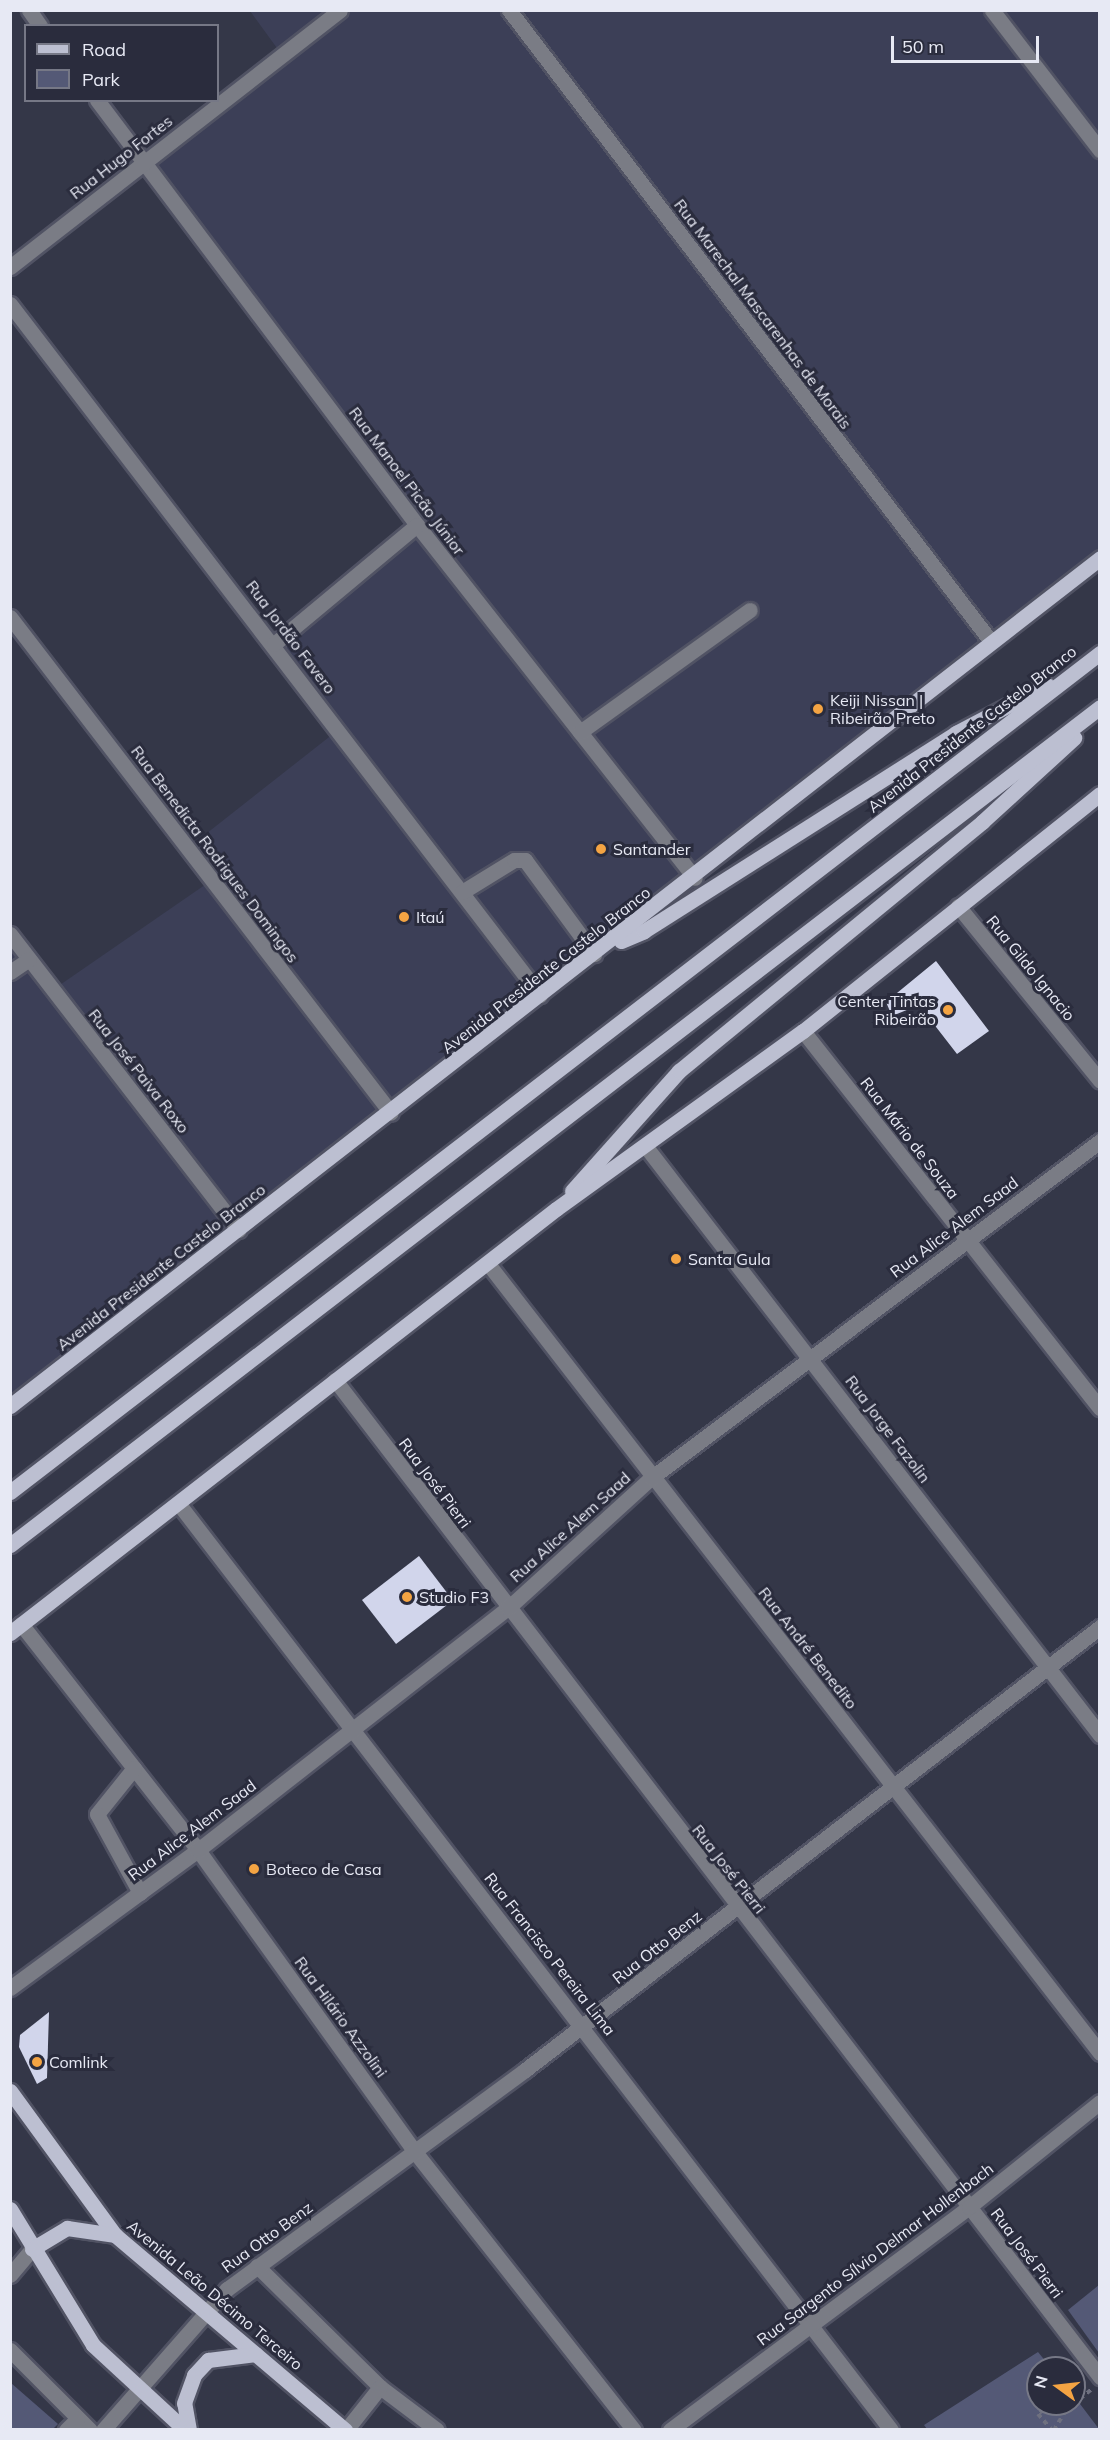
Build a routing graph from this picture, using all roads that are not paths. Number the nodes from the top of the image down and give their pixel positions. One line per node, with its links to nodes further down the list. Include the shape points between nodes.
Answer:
1 (29, 10): 5 (street)
2 (340, 10): 8 (street, Rua Hugo Fortes)
3 (508, 10): 15 (street, Rua Marechal Mascarenhas de Morais)
4 (992, 10): 7 (street)
5 (39, 24)
6 (98, 102): 8 (street, Rua Manoel Picão Júnior)
7 (1100, 150)
8 (143, 162): 9 (street, Rua Hugo Fortes); 11 (street, Rua Manoel Picão Júnior)
9 (10, 267)
10 (10, 304): 16 (street, Rua Jordão Favero)
11 (417, 525): 16 (street); 21 (street, Rua Manoel Picão Júnior)
12 (1100, 558): 15 (main road, Avenida Presidente Castelo Branco)
13 (750, 610): 21 (street)
14 (10, 616): 33 (street, Rua Benedicta Rodrigues Domingos)
15 (989, 639): 23 (main road, Avenida Presidente Castelo Branco)
16 (274, 644): 24 (street, Rua Jordão Favero)
17 (1100, 653): 18 (main road, Avenida Presidente Castelo Branco)
18 (1084, 666): 27 (main road, via 956,733 644,931); 45 (main road, Avenida Presidente Castelo Branco)
19 (1100, 707): 47 (main road)
20 (1100, 715): 36 (main road, via 982,822 679,1071)
21 (580, 732): 23 (street, Rua Manoel Picão Júnior)
22 (1100, 794): 25 (main road)
23 (695, 878): 27 (main road, Avenida Presidente Castelo Branco)
24 (462, 892): 27 (street, via 514,860 525,860); 30 (street, Rua Jordão Favero)
25 (958, 906): 31 (main road); 32 (street, Rua Gildo Ignacio)
26 (10, 934): 28 (street, Rua José Paiva Roxo)
27 (598, 951): 30 (main road, Avenida Presidente Castelo Branco)
28 (29, 958): 29 (street); 37 (street, Rua José Paiva Roxo)
29 (10, 972)
30 (540, 995): 33 (main road, Avenida Presidente Castelo Branco)
31 (803, 1031): 35 (main road); 38 (street, Rua Mário de Souza)
32 (1100, 1081)
33 (391, 1113): 37 (main road, Avenida Presidente Castelo Branco)
34 (1100, 1141): 38 (street, Rua Alice Alem Saad)
35 (646, 1147): 36 (main road); 40 (street, Rua Jorge Fazolin)
36 (556, 1209): 39 (main road)
37 (239, 1230): 42 (main road, Avenida Presidente Castelo Branco)
38 (968, 1240): 40 (street, Rua Alice Alem Saad); 43 (street, Rua Mário de Souza)
39 (489, 1265): 41 (main road); 44 (street, Rua André Benedito)
40 (811, 1358): 44 (street, Rua Alice Alem Saad); 51 (street, Rua Jorge Fazolin)
41 (334, 1380): 46 (main road); 48 (street, Rua José Pierri)
42 (10, 1406)
43 (1100, 1408)
44 (651, 1478): 48 (street, Rua Alice Alem Saad); 55 (street, Rua André Benedito)
45 (10, 1492)
46 (178, 1503): 50 (main road); 52 (street, Rua Francisco Pereira Lima)
47 (10, 1545)
48 (508, 1608): 52 (street, Rua Alice Alem Saad); 58 (street, Rua José Pierri)
49 (1100, 1627): 51 (street, Rua Otto Benz)
50 (16, 1629): 54 (street, Rua Hilário Azzolini)
51 (1047, 1668): 53 (street, Rua Jorge Fazolin); 55 (street, Rua Otto Benz)
52 (352, 1729): 56 (street, Rua Alice Alem Saad); 60 (street, Rua Francisco Pereira Lima)
53 (1100, 1735)
54 (134, 1768): 56 (street, Rua Hilário Azzolini); 57 (street, via 97,1814)
55 (892, 1787): 58 (street, Rua Otto Benz); 61 (street, Rua André Benedito)
56 (198, 1850): 57 (street, Rua Alice Alem Saad); 64 (street, Rua Hilário Azzolini)
57 (140, 1893): 59 (street, Rua Alice Alem Saad)
58 (736, 1908): 60 (street, Rua Otto Benz); 65 (street, Rua José Pierri)
59 (10, 1988)
60 (583, 2026): 64 (street, Rua Otto Benz); 72 (street, Rua Francisco Pereira Lima)
61 (1100, 2053)
62 (10, 2091): 67 (main road, Avenida Leão Décimo Terceiro)
63 (1100, 2102): 65 (street, Rua Sargento Sílvio Delmar Hollenbach)
64 (414, 2152): 69 (street, Rua Otto Benz); 84 (street, Rua Hilário Azzolini)
65 (969, 2207): 72 (street, Rua Sargento Sílvio Delmar Hollenbach); 75 (street, Rua José Pierri)
66 (10, 2209): 68 (main road)
67 (115, 2235): 68 (main road, via 67,2228); 71 (main road, Avenida Leão Décimo Terceiro)
68 (32, 2249): 70 (street); 76 (main road, via 93,2346)
69 (257, 2266): 71 (street, Rua Otto Benz); 77 (street)
70 (10, 2275)
71 (203, 2310): 74 (main road, Avenida Leão Décimo Terceiro); 76 (street, Rua Otto Benz)
72 (814, 2325): 85 (street, Rua Sargento Sílvio Delmar Hollenbach); 86 (street, Rua Francisco Pereira Lima)
73 (10, 2350): 78 (street)
74 (256, 2354): 81 (main road, via 208,2360 194,2375 184,2403); 82 (main road, Avenida Leão Décimo Terceiro)
75 (1100, 2377)
76 (138, 2386): 80 (street, Rua Otto Benz); 81 (main road)
77 (380, 2387): 82 (street); 83 (street)
78 (71, 2424): 79 (street)
79 (90, 2430)
80 (104, 2430)
81 (187, 2430)
82 (345, 2430)
83 (437, 2430)
84 (634, 2430)
85 (670, 2430)
86 (891, 2430)

